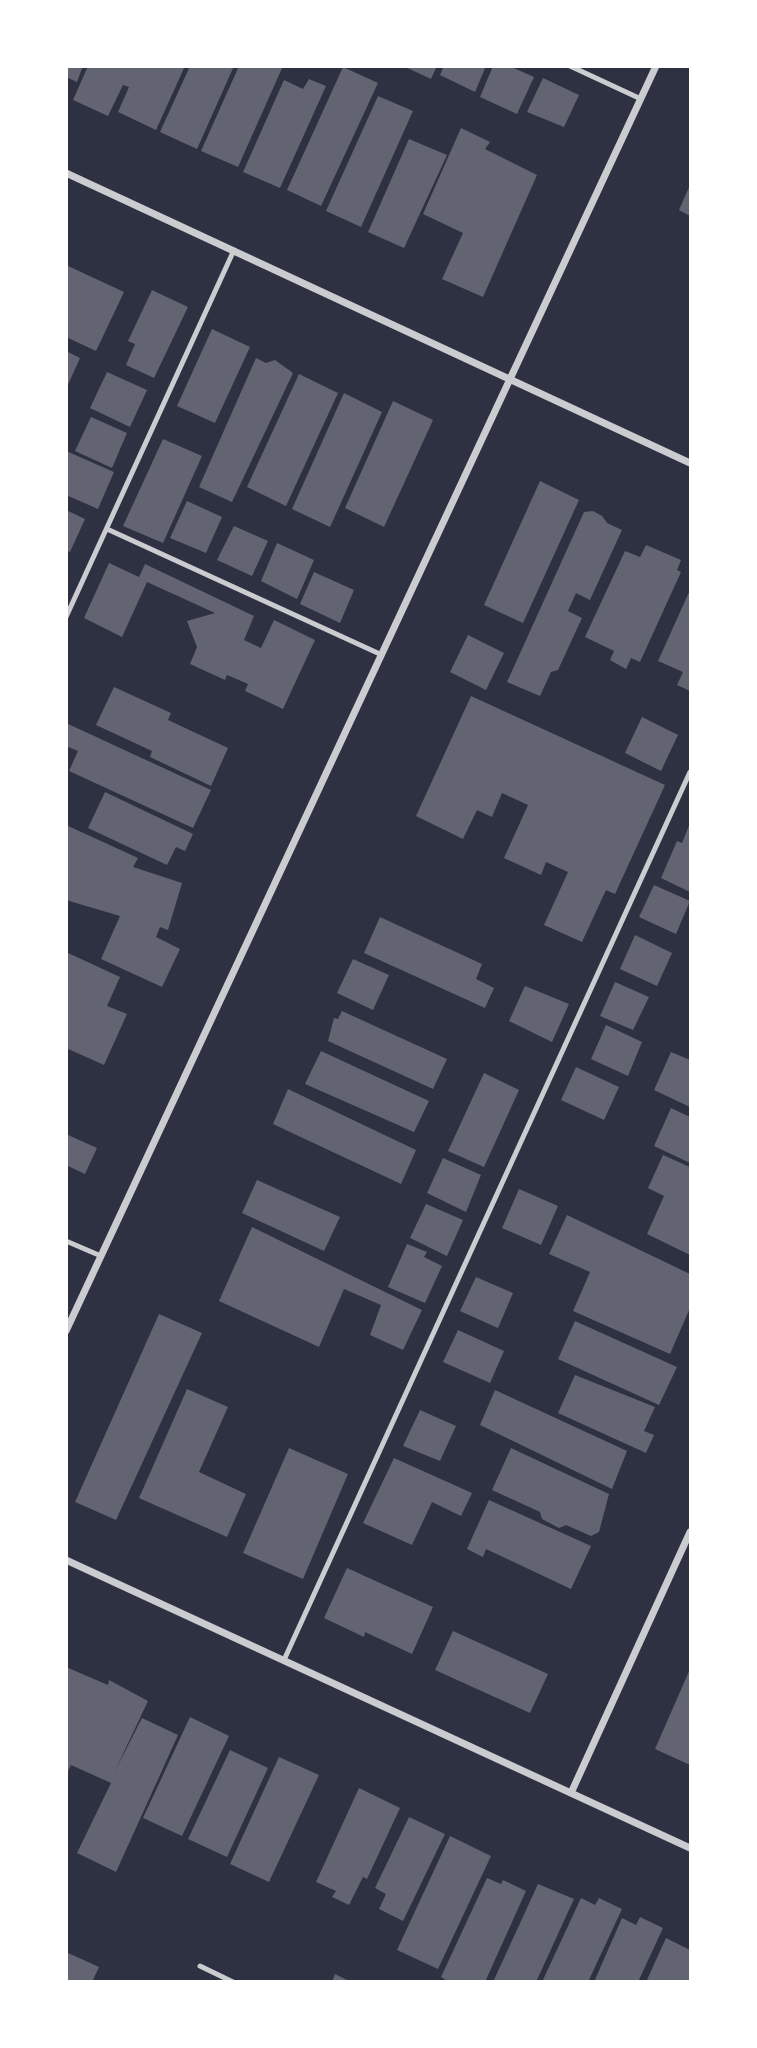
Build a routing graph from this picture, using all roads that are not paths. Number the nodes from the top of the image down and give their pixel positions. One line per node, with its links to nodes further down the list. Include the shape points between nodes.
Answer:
1 (570, 66): 3 (lane)
2 (656, 66): 3 (street)
3 (641, 99): 6 (street)
4 (66, 173): 5 (street)
5 (234, 250): 6 (street); 8 (lane)
6 (510, 379): 7 (street); 10 (street)
7 (691, 463)
8 (107, 529): 9 (lane); 10 (lane)
9 (66, 617)
10 (382, 655): 13 (street)
11 (691, 772): 17 (lane)
12 (66, 1241): 13 (lane)
13 (101, 1256): 14 (street)
14 (66, 1331)
15 (691, 1532): 18 (street)
16 (66, 1560): 17 (street)
17 (284, 1660): 18 (street)
18 (571, 1793): 19 (street)
19 (691, 1848)
20 (200, 1966): 21 (lane)
21 (233, 1982)

